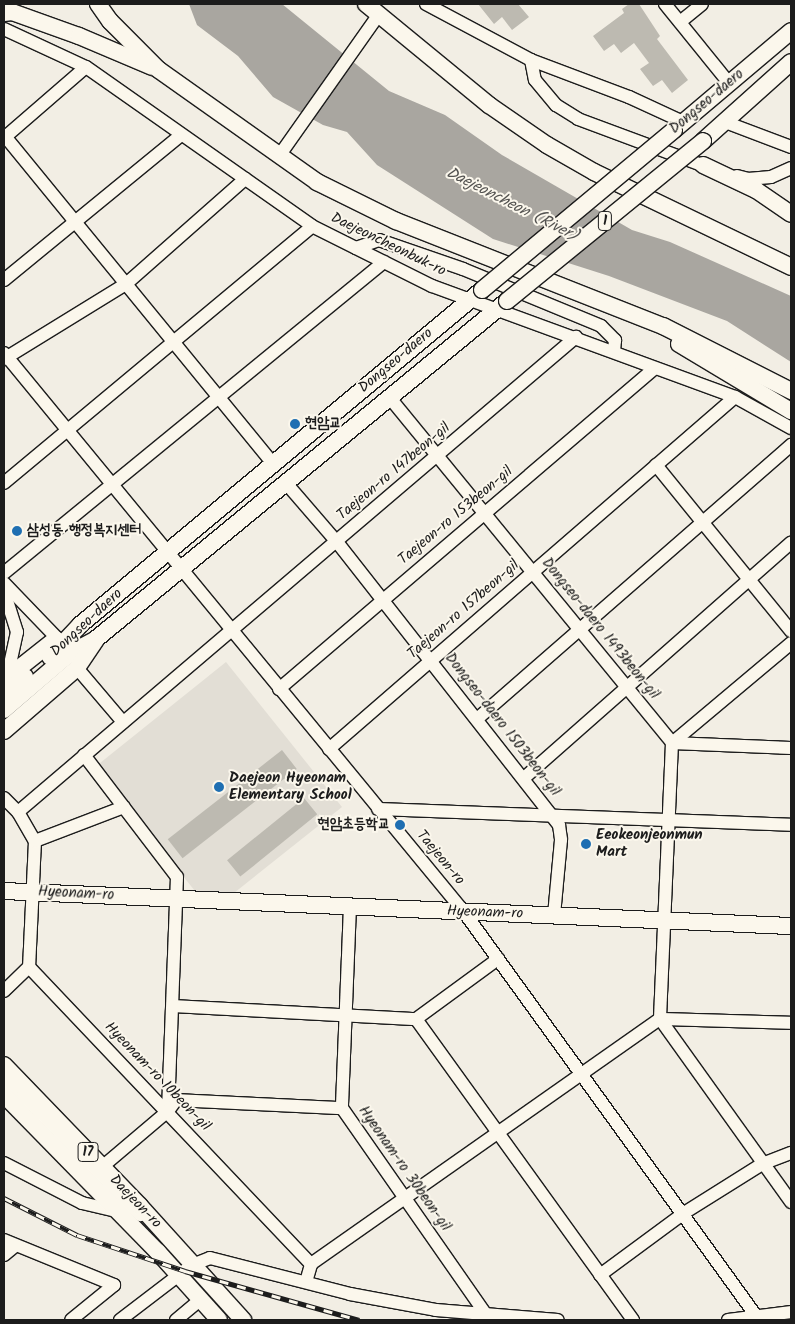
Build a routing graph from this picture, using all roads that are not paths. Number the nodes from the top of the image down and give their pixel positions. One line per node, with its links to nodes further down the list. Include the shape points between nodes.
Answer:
1 (98, 4): 13 (main road, via 110,21)
2 (426, 4): 10 (street)
3 (665, 4): 7 (street)
4 (702, 4): 7 (street)
5 (372, 9): 20 (street, via 367,32); 29 (main road, via 488,105 547,145 594,172)
6 (4, 13): 13 (main road, via 12,12 79,36)
7 (680, 22): 14 (street)
8 (4, 29): 12 (street, Daejeoncheonbuk-ro)
9 (791, 31): 14 (main road, Dongseo-daero / 1)
10 (531, 60): 16 (street, via 629,97); 21 (street, via 535,80 556,104 578,119)
11 (791, 62): 15 (main road, Dongseo-daero / 1)
12 (86, 67): 17 (street, Daejeoncheonbuk-ro); 18 (street)
13 (159, 70): 20 (main road)
14 (729, 83): 16 (main road, Dongseo-daero / 1)
15 (725, 122): 19 (street); 34 (main road, Dongseo-daero / 1, bridge)
16 (678, 126): 32 (main road, Dongseo-daero / 1, bridge)
17 (181, 135): 23 (street, Daejeoncheonbuk-ro); 25 (street)
18 (4, 137): 25 (street)
19 (791, 146)
20 (279, 156): 33 (main road, via 317,182 396,221)
21 (703, 165): 22 (street, via 748,179 772,177); 24 (main road, via 756,190)
22 (791, 168)
23 (245, 179): 26 (street, Daejeoncheonbuk-ro); 31 (street)
24 (791, 214)
25 (76, 222): 30 (street); 31 (street)
26 (312, 226): 27 (street, Daejeoncheonbuk-ro); 36 (street)
27 (356, 248): 28 (street, Daejeoncheonbuk-ro); 37 (street, via 379,240 463,269 601,326 615,340)
28 (384, 262): 32 (street, Daejeoncheonbuk-ro); 41 (street)
29 (791, 266)
30 (4, 280)
31 (126, 284): 36 (street); 38 (street)
32 (476, 295): 34 (street, Daejeoncheonbuk-ro); 49 (main road, Dongseo-daero)
33 (607, 302): 40 (main road, via 724,354); 44 (main road)
34 (502, 305): 35 (street, Daejeoncheonbuk-ro); 43 (main road, Dongseo-daero)
35 (576, 337): 37 (street, Daejeoncheonbuk-ro); 48 (street, Taejeon-ro 147beon-gil)
36 (173, 340): 41 (street); 45 (street)
37 (614, 351): 39 (street, Daejeoncheonbuk-ro)
38 (5, 356): 45 (street, Taejeon-ro)
39 (654, 369): 42 (street, Daejeoncheonbuk-ro); 54 (street, Taejeon-ro 153beon-gil)
40 (791, 390)
41 (220, 397): 49 (street); 53 (street)
42 (735, 397): 46 (street, Daejeoncheonbuk-ro); 50 (street, Taejeon-ro 157beon-gil)
43 (390, 398): 48 (street, Dongseo-daero 1493beon-gil); 52 (main road, Dongseo-daero)
44 (791, 411)
45 (67, 428): 51 (street); 53 (street, Taejeon-ro)
46 (791, 428)
47 (791, 445): 55 (street)
48 (438, 455): 54 (street, Dongseo-daero 1493beon-gil); 56 (street, Taejeon-ro 147beon-gil)
49 (273, 464): 58 (main road, Dongseo-daero)
50 (656, 465): 55 (street); 60 (street, Taejeon-ro 157beon-gil)
51 (4, 483)
52 (286, 483): 56 (street, Dongseo-daero 1503beon-gil); 59 (main road, Dongseo-daero)
53 (113, 485): 58 (street, Taejeon-ro); 61 (street)
54 (485, 513): 60 (street, Dongseo-daero 1493beon-gil); 65 (street, Taejeon-ro 153beon-gil)
55 (703, 522): 62 (street); 67 (street)
56 (336, 542): 65 (street, Dongseo-daero 1503beon-gil); 68 (street, Taejeon-ro 147beon-gil)
57 (791, 543): 62 (street)
58 (168, 552): 59 (street, Taejeon-ro); 66 (main road, Dongseo-daero)
59 (182, 569): 68 (street, Taejeon-ro); 71 (main road, Dongseo-daero)
60 (533, 572): 67 (street, Dongseo-daero 1493beon-gil); 73 (street, Taejeon-ro 157beon-gil)
61 (4, 573)
62 (750, 580): 69 (street); 76 (street)
63 (4, 584): 70 (street)
64 (4, 591): 75 (street, via 17,632)
65 (383, 600): 73 (street, Dongseo-daero 1503beon-gil); 77 (street, Taejeon-ro 153beon-gil)
66 (80, 625): 70 (main road); 78 (main road, Dongseo-daero, via 63,646)
67 (580, 629): 76 (street, Dongseo-daero 1493beon-gil); 80 (street)
68 (232, 630): 77 (street, Taejeon-ro); 81 (street)
69 (791, 631)
70 (56, 638): 75 (main road)
71 (96, 639): 74 (main road); 79 (main road, Dongseo-daero, via 72,652)
72 (791, 643): 83 (street)
73 (431, 661): 80 (street, Dongseo-daero 1503beon-gil); 85 (street, Taejeon-ro 157beon-gil)
74 (77, 668): 81 (street, Dongseo-daero); 82 (main road)
75 (5, 679)
76 (627, 688): 83 (street, Dongseo-daero 1493beon-gil); 87 (street)
77 (280, 689): 85 (street, Taejeon-ro)
78 (4, 695)
79 (4, 710)
80 (477, 719): 87 (street, Dongseo-daero 1503beon-gil)
81 (123, 722): 86 (street)
82 (4, 731)
83 (672, 743): 84 (street); 93 (street)
84 (791, 748)
85 (329, 749): 90 (street, Taejeon-ro)
86 (84, 755): 89 (street); 91 (street)
87 (524, 778): 92 (street, Dongseo-daero 1503beon-gil)
88 (4, 798): 91 (street)
89 (124, 806): 95 (street); 98 (street, via 176,877)
90 (378, 809): 92 (street); 100 (street, Taejeon-ro)
91 (18, 812): 95 (street)
92 (553, 816): 93 (street); 101 (street, Dongseo-daero 1503beon-gil, via 559,825 561,840)
93 (668, 820): 94 (street); 102 (street)
94 (791, 825)
95 (35, 841): 97 (street)
96 (4, 891): 97 (main road, Hyeonam-ro)
97 (32, 892): 98 (main road, Hyeonam-ro); 105 (street)
98 (178, 899): 99 (main road, Hyeonam-ro); 107 (street)
99 (350, 906): 100 (main road, Hyeonam-ro); 108 (street, Hyeonam-ro 30beon-gil)
100 (464, 912): 101 (main road, Hyeonam-ro); 104 (street, Taejeon-ro)
101 (554, 915): 102 (main road, Hyeonam-ro)
102 (664, 920): 103 (main road, Hyeonam-ro); 110 (street)
103 (791, 926)
104 (498, 958): 109 (street); 113 (street, Taejeon-ro)
105 (29, 967): 106 (street); 117 (street, Hyeonam-ro 10beon-gil)
106 (4, 991)
107 (174, 1006): 108 (street); 117 (street)
108 (346, 1015): 109 (street); 116 (street, Hyeonam-ro 30beon-gil)
109 (416, 1019): 118 (street)
110 (660, 1019): 111 (street); 113 (street); 122 (street)
111 (791, 1023)
112 (4, 1067): 123 (main road, Daejeon-ro / 17); 128 (street, via 45,1121 90,1168 134,1211)
113 (581, 1074): 118 (street); 127 (street, Taejeon-ro)
114 (4, 1080): 119 (street)
115 (4, 1096): 119 (main road, Daejeon-ro)
116 (342, 1108): 117 (street, via 176,1100); 124 (street, Hyeonam-ro 30beon-gil)
117 (168, 1111): 123 (street); 132 (street, Hyeonam-ro 10beon-gil)
118 (495, 1132): 124 (street); 134 (street)
119 (56, 1147): 126 (main road, Daejeon-ro)
120 (791, 1153): 122 (street)
121 (4, 1163): 126 (street, Daejeon-ro, via 82,1203)
122 (762, 1164): 125 (street); 127 (street)
123 (102, 1168): 128 (main road, Daejeon-ro / 17)
124 (404, 1198): 132 (street); 138 (street, Hyeonam-ro 30beon-gil)
125 (791, 1202)
126 (118, 1211): 133 (main road, Daejeon-ro)
127 (684, 1213): 134 (street); 139 (street, Taejeon-ro)
128 (171, 1240): 131 (main road, Daejeon-ro / 17)
129 (9, 1243): 130 (street); 140 (street, via 114,1285)
130 (4, 1255)
131 (192, 1264): 133 (street); 135 (street, via 210,1258); 144 (main road, Daejeon-ro / 17)
132 (310, 1264): 135 (street)
133 (179, 1275): 136 (main road, Daejeon-ro); 141 (street)
134 (600, 1275): 146 (street)
135 (306, 1282): 138 (street, via 417,1306)
136 (200, 1299): 142 (street); 143 (main road, Daejeon-ro)
137 (791, 1312): 139 (street)
138 (487, 1316): 145 (street)
139 (758, 1319): 147 (street)
140 (71, 1320)
141 (120, 1320)
142 (176, 1320)
143 (219, 1320)
144 (243, 1320)
145 (558, 1320)
146 (633, 1320)
147 (728, 1320)

